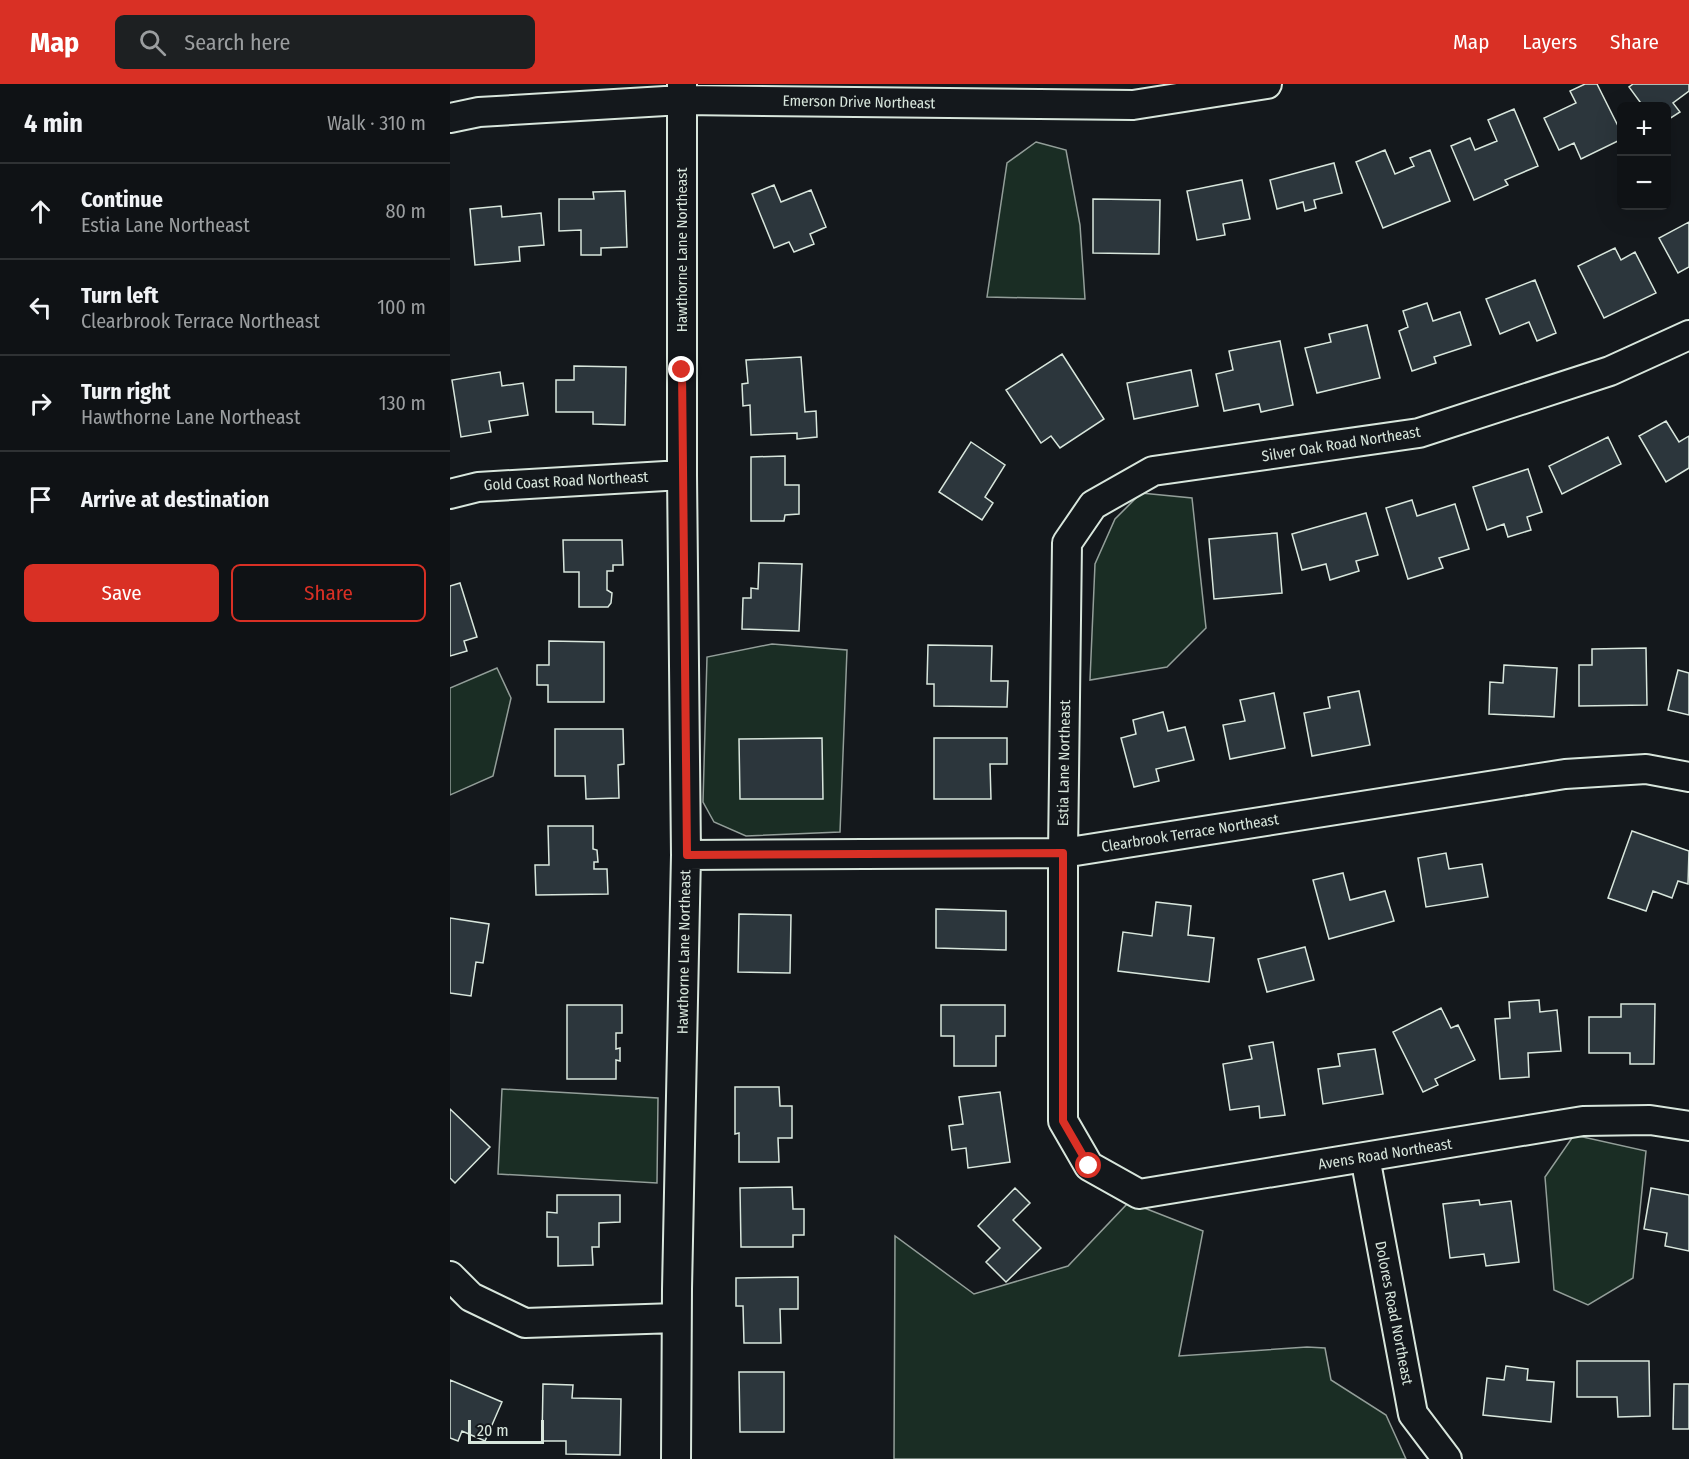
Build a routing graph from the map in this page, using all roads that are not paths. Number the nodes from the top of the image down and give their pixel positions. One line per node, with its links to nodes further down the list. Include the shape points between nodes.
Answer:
1 (1267, 84): 2 (street, Emerson Drive Northeast, via 1132,105)
2 (682, 92): 3 (street, Emerson Drive Northeast); 5 (street, Hawthorne Lane Northeast)
3 (450, 118)
4 (1689, 335): 7 (street, Silver Oak Road Northeast, via 1610,371 1419,433 1153,471)
5 (682, 474): 6 (street, Gold Coast Road Northeast, via 478,487); 10 (street, Hawthorne Lane Northeast)
6 (450, 494)
7 (1093, 505): 9 (street, Estia Lane Northeast, via 1067,543)
8 (1689, 777): 9 (street, Clearbrook Terrace Northeast, via 1646,769 1565,774)
9 (1063, 853): 10 (street, Clearbrook Terrace Northeast); 13 (street, Estia Lane Northeast, via 1063,1121)
10 (687, 855): 15 (street, Hawthorne Lane Northeast)
11 (1689, 1126): 12 (street, Avens Road Northeast, via 1650,1120 1583,1121)
12 (1365, 1157): 13 (street, Avens Road Northeast, via 1139,1194); 17 (street, Dolores Road Northeast, via 1413,1414)
13 (1089, 1166)
14 (450, 1276): 15 (street, via 471,1297 525,1323)
15 (676, 1318): 16 (street, Hawthorne Lane Northeast)
16 (676, 1459)
17 (1447, 1459)

